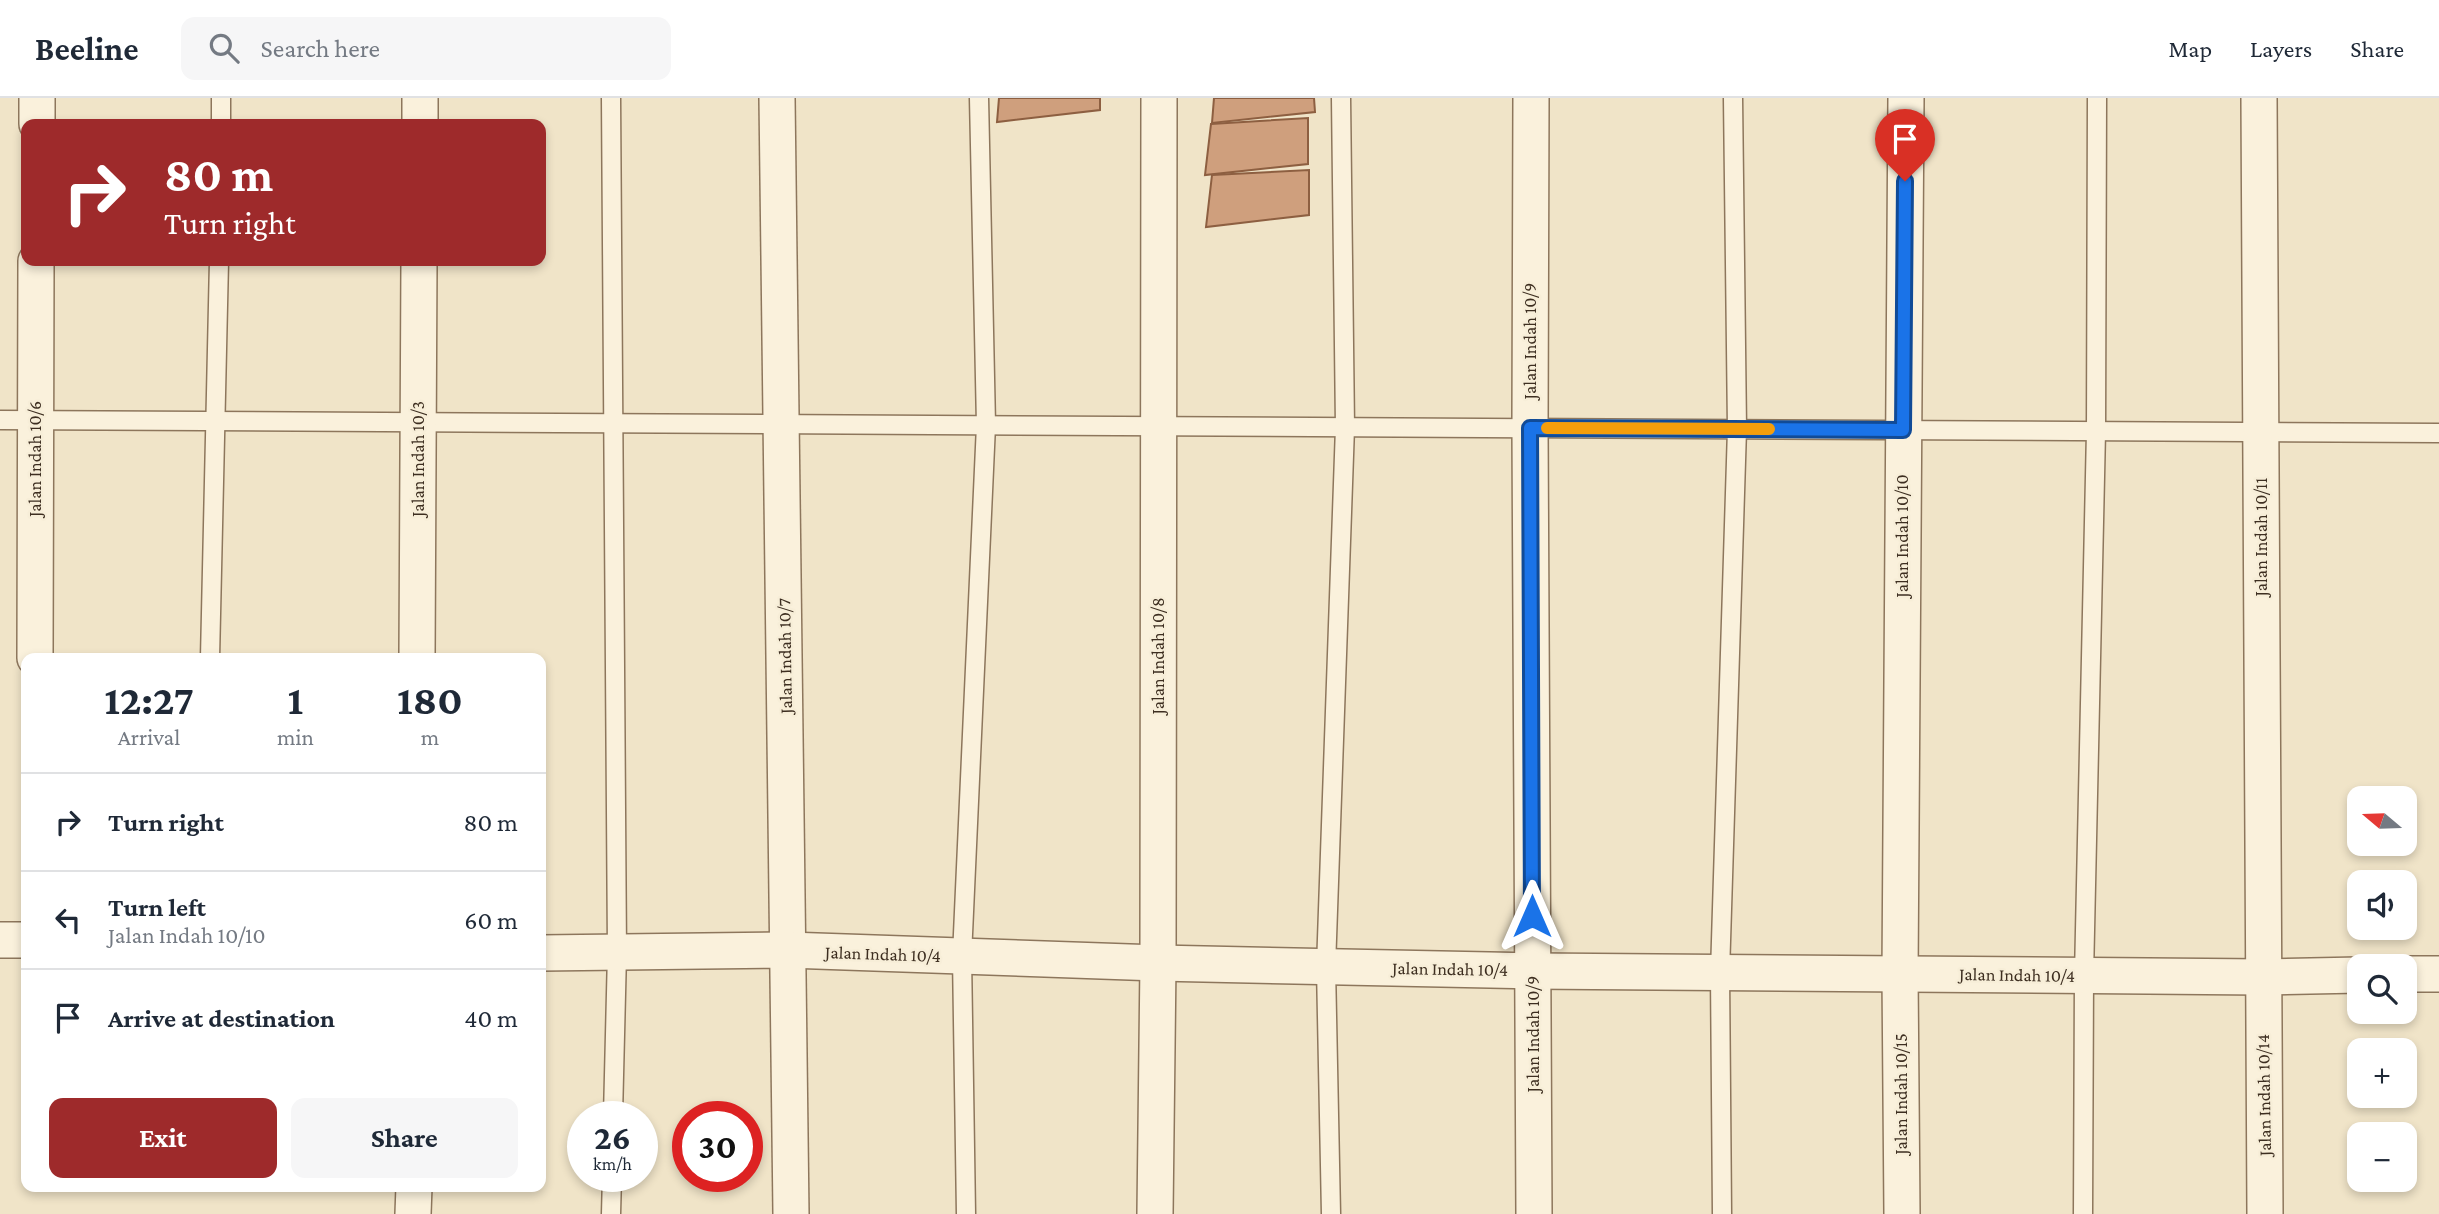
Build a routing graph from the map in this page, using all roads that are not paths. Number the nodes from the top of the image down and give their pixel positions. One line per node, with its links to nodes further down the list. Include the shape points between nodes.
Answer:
1 (37, 98): 14 (street)
2 (221, 98): 15 (lane)
3 (420, 98): 16 (street)
4 (611, 98): 24 (lane)
5 (778, 98): 25 (street, Jalan Indah 10/7)
6 (979, 98): 26 (lane)
7 (1159, 98): 27 (street, Jalan Indah 10/8)
8 (1341, 98): 28 (lane)
9 (1531, 98): 29 (street, Jalan Indah 10/9)
10 (1733, 98): 30 (lane)
11 (1906, 98): 31 (street, Jalan Indah 10/10)
12 (2097, 98): 32 (lane)
13 (2259, 98): 33 (street, Jalan Indah 10/11)
14 (37, 119)
15 (221, 119)
16 (420, 119)
17 (36, 266): 21 (street, Jalan Indah 10/6)
18 (219, 266): 22 (lane)
19 (419, 266): 23 (street, Jalan Indah 10/3)
20 (0, 420): 21 (lane)
21 (36, 420): 22 (lane); 35 (street, Jalan Indah 10/6)
22 (217, 421): 23 (lane); 36 (lane)
23 (418, 422): 24 (lane); 37 (street, Jalan Indah 10/3)
24 (615, 423): 25 (lane); 42 (lane)
25 (782, 424): 26 (lane); 40 (street, Jalan Indah 10/7)
26 (986, 425): 27 (lane); 43 (lane)
27 (1158, 426): 28 (lane); 44 (street, Jalan Indah 10/8)
28 (1345, 427): 29 (lane); 45 (lane)
29 (1530, 428): 30 (lane); 46 (street, Jalan Indah 10/9)
30 (1737, 429): 31 (lane); 47 (lane)
31 (1903, 430): 32 (lane); 48 (street, Jalan Indah 10/10)
32 (2096, 431): 33 (lane); 52 (lane)
33 (2261, 432): 34 (lane); 53 (street, Jalan Indah 10/11)
34 (2439, 433)
35 (35, 653)
36 (210, 653)
37 (417, 653)
38 (0, 940): 39 (street)
39 (21, 940)
40 (788, 950): 42 (street, Jalan Indah 10/4); 43 (street, Jalan Indah 10/4); 59 (street, Jalan Indah 10/7)
41 (546, 953): 42 (street, Jalan Indah 10/4)
42 (617, 953): 54 (lane)
43 (962, 956): 44 (street, Jalan Indah 10/4); 60 (lane)
44 (1158, 963): 45 (street, Jalan Indah 10/4); 61 (street, Jalan Indah 10/8)
45 (1326, 967): 46 (street, Jalan Indah 10/4); 62 (lane)
46 (1533, 971): 47 (street, Jalan Indah 10/4); 63 (street, Jalan Indah 10/9)
47 (1720, 973): 48 (street, Jalan Indah 10/4); 64 (lane)
48 (1900, 974): 52 (street, Jalan Indah 10/4); 65 (street, Jalan Indah 10/15)
49 (2417, 974): 50 (street)
50 (2439, 974)
51 (2347, 975): 53 (street, Jalan Indah 10/4)
52 (2084, 976): 53 (street, Jalan Indah 10/4); 66 (lane)
53 (2263, 977): 67 (street, Jalan Indah 10/14)
54 (613, 1101)
55 (414, 1192): 57 (street)
56 (612, 1192): 58 (lane)
57 (413, 1214)
58 (611, 1214)
59 (791, 1214)
60 (966, 1214)
61 (1155, 1214)
62 (1331, 1214)
63 (1534, 1214)
64 (1723, 1214)
65 (1902, 1214)
66 (2084, 1214)
67 (2265, 1214)

